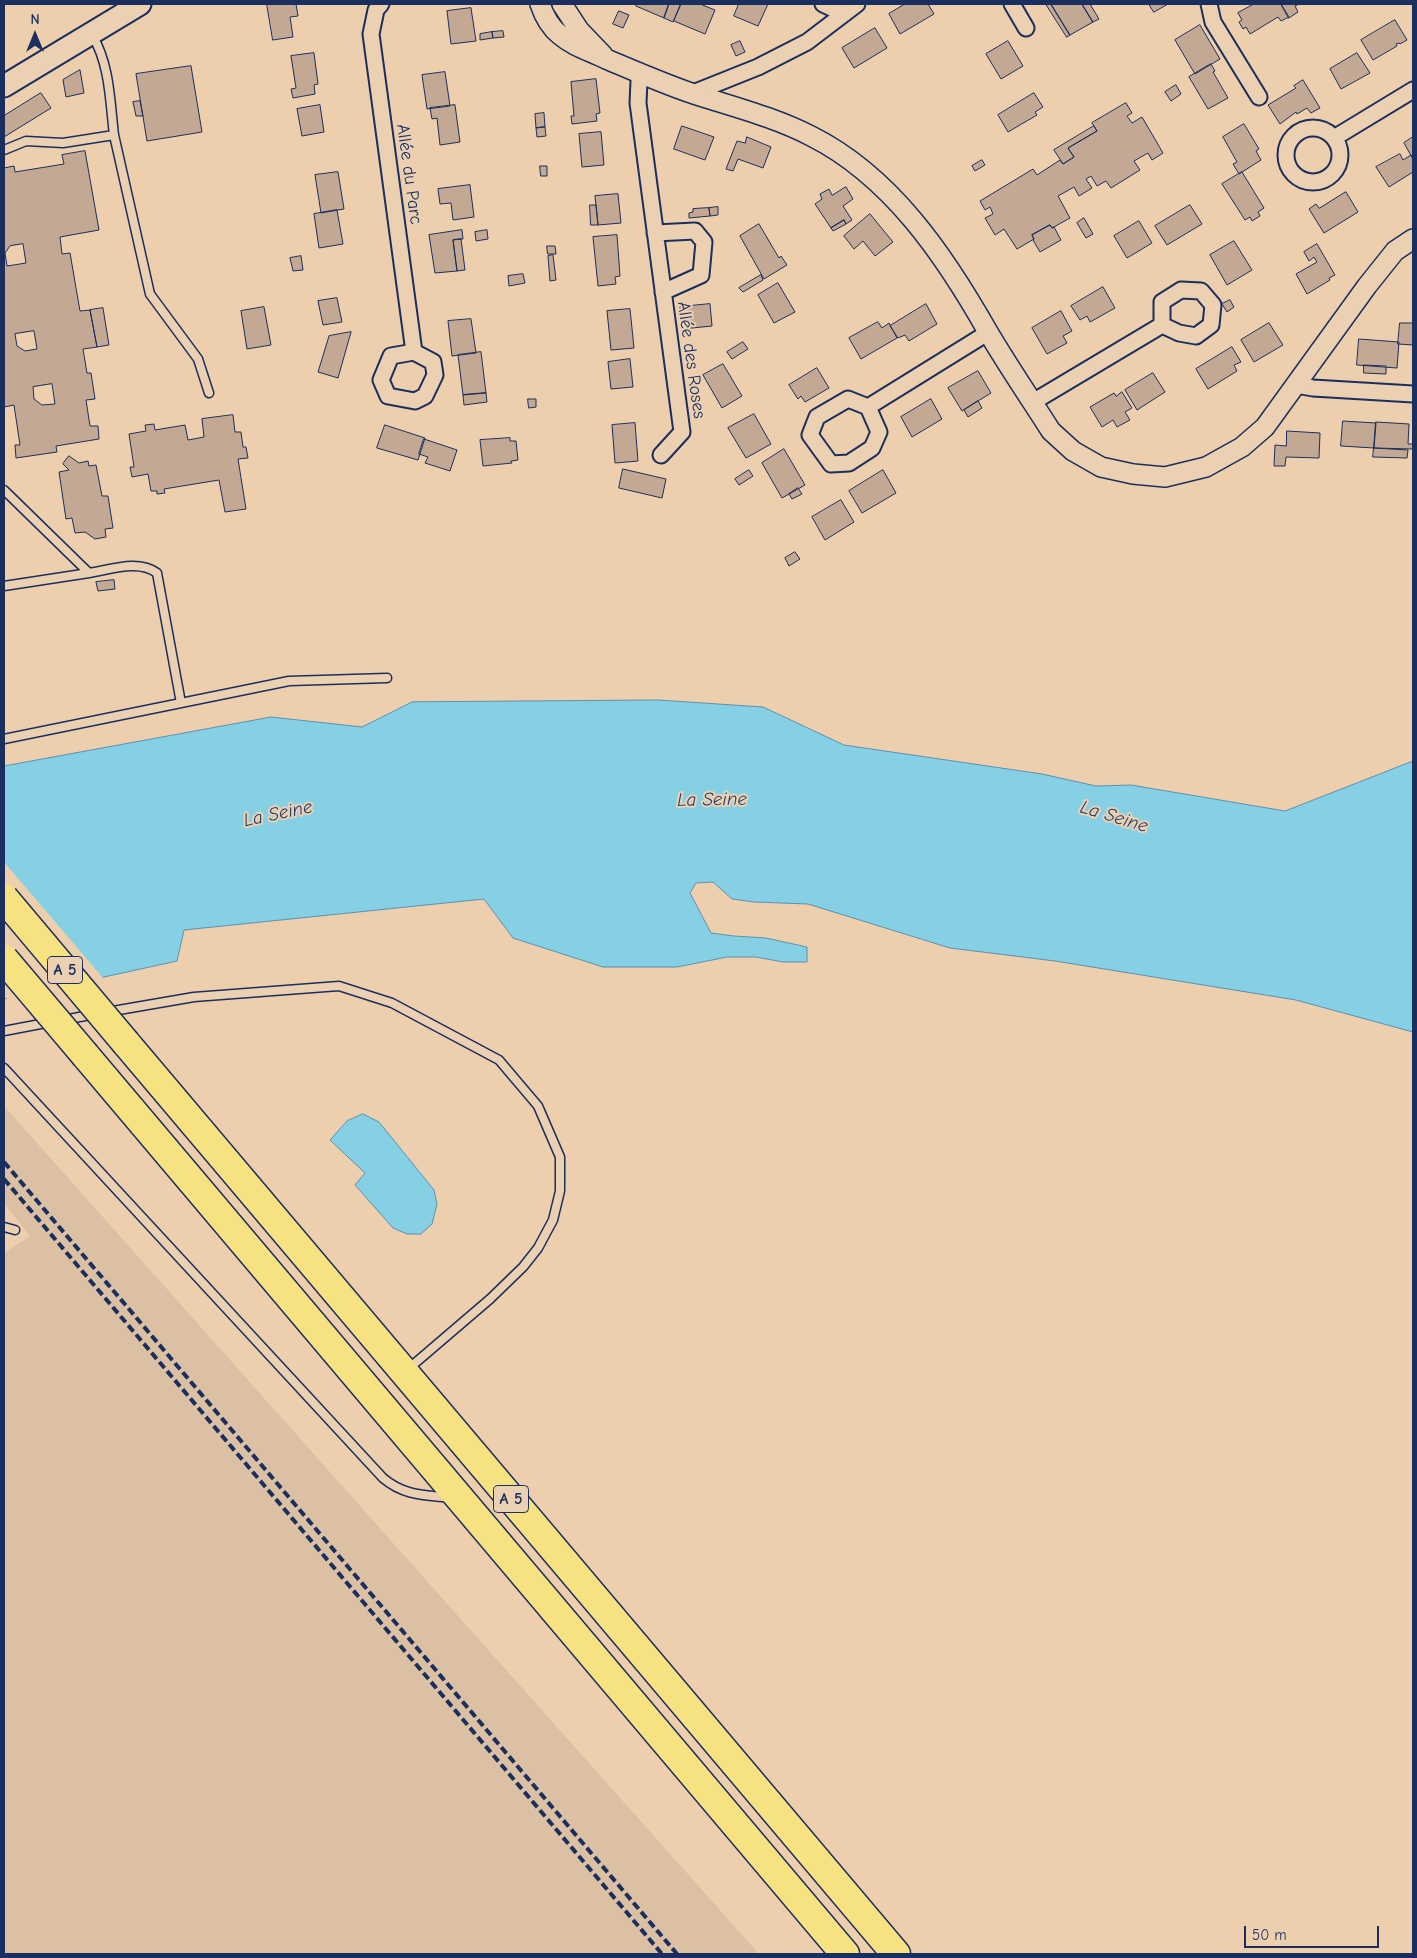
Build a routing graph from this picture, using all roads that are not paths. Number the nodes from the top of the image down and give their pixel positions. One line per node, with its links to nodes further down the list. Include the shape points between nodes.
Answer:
1 (140, 4): 11 (main road)
2 (381, 4): 26 (street, Allée du Parc, via 376,10 372,34)
3 (540, 4): 12 (street, via 544,17 559,34 578,48)
4 (562, 4): 12 (street, via 579,30)
5 (822, 4): 9 (street)
6 (858, 4): 9 (street)
7 (1012, 4): 10 (street)
8 (1209, 4): 17 (street, via 1213,22)
9 (844, 14): 16 (street, via 807,42 758,67)
10 (1026, 28)
11 (91, 33): 14 (main road); 18 (lane, via 99,46 106,70)
12 (605, 58): 13 (street)
13 (641, 75): 16 (street); 21 (street, Allée des Roses, via 638,103)
14 (4, 86)
15 (1413, 90): 19 (street)
16 (693, 93): 25 (street, via 764,115 812,136 856,163 916,223 946,262)
17 (1260, 97)
18 (114, 135): 20 (lane, via 63,143 26,141); 28 (lane, via 150,294 198,359)
19 (1334, 138)
20 (4, 150)
21 (655, 233): 23 (street, Allée des Roses); 23 (street, Allée des Roses, via 695,231 704,242 701,275)
22 (1413, 239): 27 (street, via 1395,251)
23 (663, 292): 32 (street, Allée des Roses, via 682,432)
24 (1162, 325): 30 (street)
25 (989, 332): 30 (street); 31 (street)
26 (414, 352)
27 (1296, 385): 29 (street); 30 (street, via 1265,427 1242,447 1206,467 1165,477 1133,474 1102,466 1073,451 1051,431)
28 (210, 392)
29 (1413, 394)
30 (1033, 402)
31 (868, 407): 31 (street, via 848,399 817,417 810,435 831,464 849,463 872,448 879,432)
32 (661, 455)
33 (4, 490): 34 (lane)
34 (89, 573): 35 (lane); 37 (lane, via 137,566 157,573)
35 (4, 586)
36 (387, 678): 37 (lane, via 289,681)
37 (181, 703): 38 (lane)
38 (4, 739)
39 (4, 898): 45 (highway, A 5, bridge)
40 (4, 959): 46 (highway, A 5, bridge)
41 (4, 1031): 45 (lane, via 194,997 339,986 392,1003 499,1060 538,1106 560,1158 558,1204 545,1235 523,1267)
42 (4, 1068): 46 (lane, via 383,1478 408,1493)
43 (4, 1227): 44 (lane)
44 (15, 1230)
45 (404, 1372): 48 (highway, A 5)
46 (460, 1499): 47 (highway, A 5)
47 (845, 1954)
48 (896, 1954)

